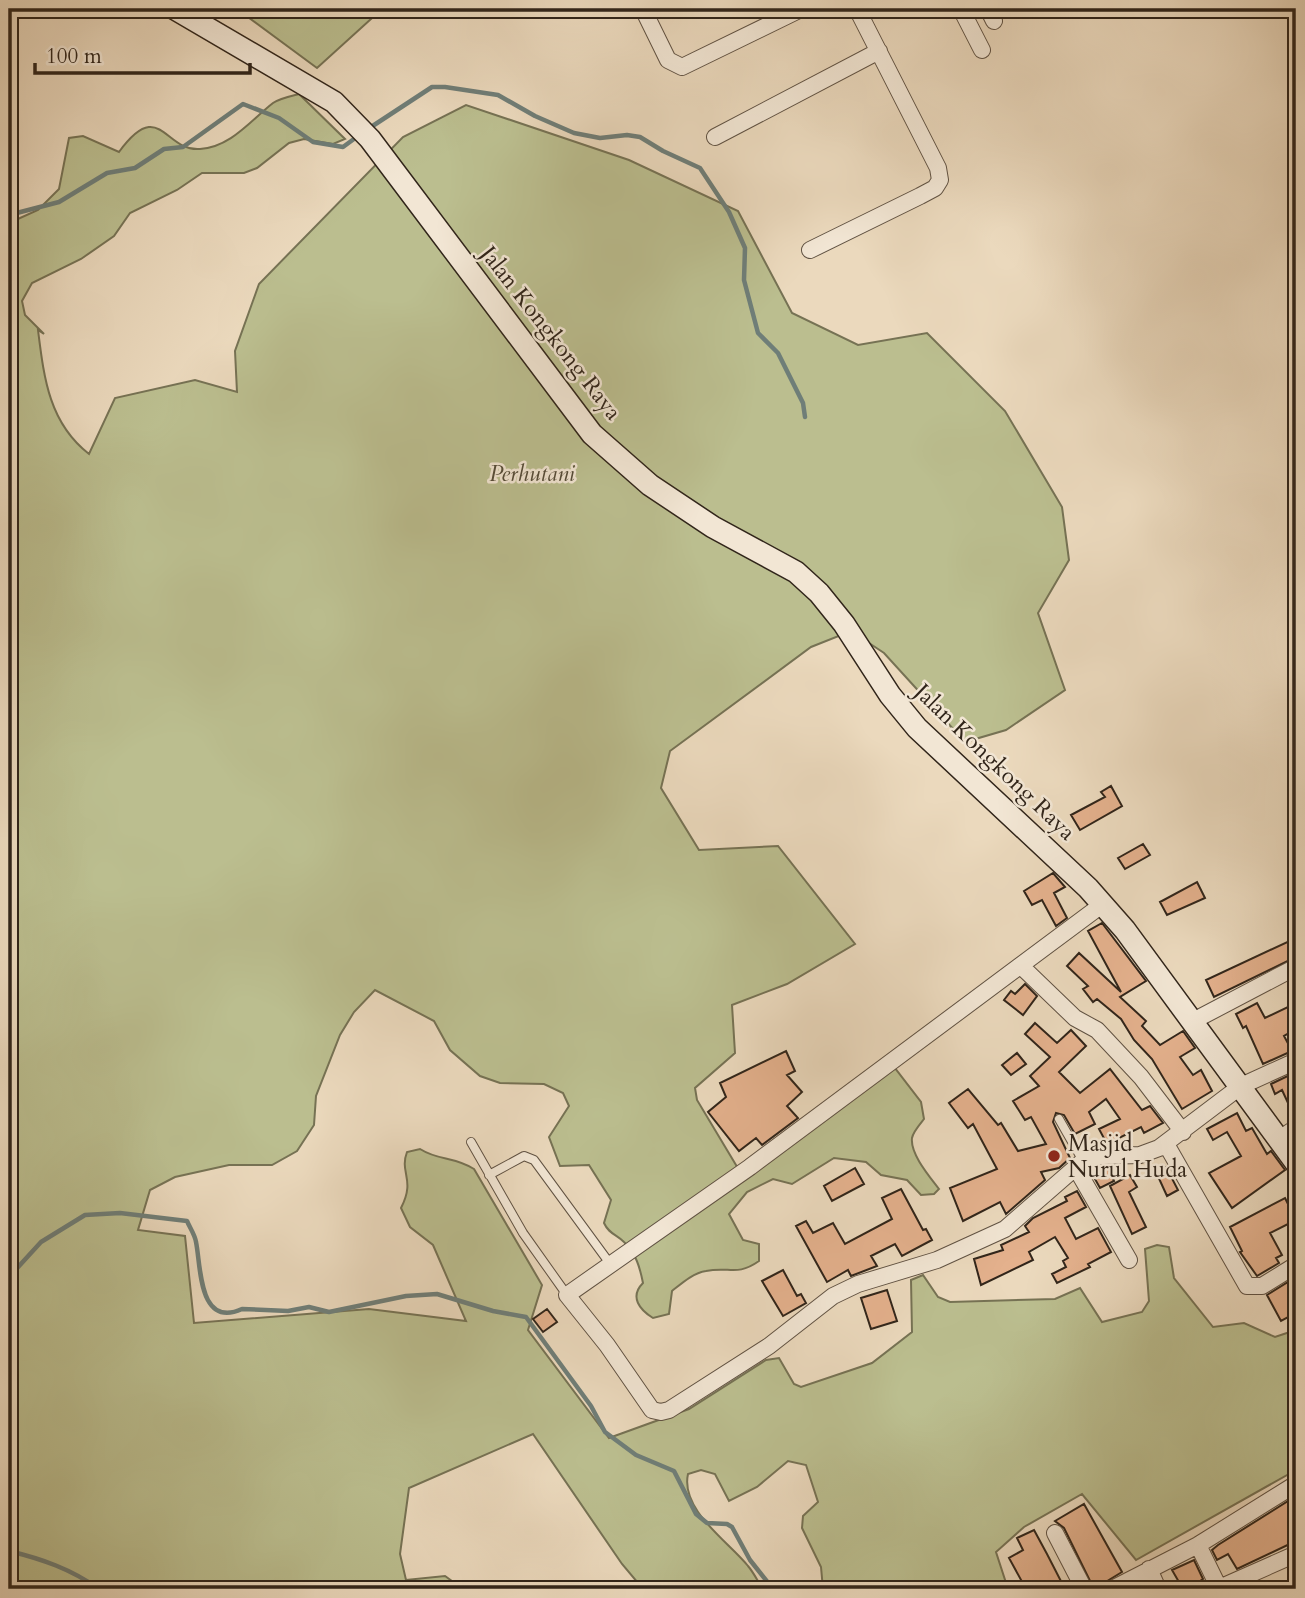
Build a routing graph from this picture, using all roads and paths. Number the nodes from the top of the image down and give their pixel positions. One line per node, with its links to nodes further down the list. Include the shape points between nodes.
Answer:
1 (175, 9): 10 (street, Jalan Kongkong Raya, via 334,102 364,133 592,434 650,485 713,527 796,572 820,593 917,728)
2 (643, 9): 3 (street, via 668,60 682,67)
3 (801, 9)
4 (857, 9): 7 (street)
5 (961, 9): 6 (street)
6 (982, 50)
7 (878, 51): 8 (street); 9 (street, via 940,180 935,188)
8 (715, 137)
9 (810, 250)
10 (1103, 904): 11 (street); 13 (street, Jalan Kongkong Raya)
11 (1021, 966): 17 (street, via 1075,1018 1097,1030); 25 (street)
12 (1296, 967): 13 (street)
13 (1193, 1021): 15 (street, Jalan Kongkong Raya)
14 (1296, 1061): 15 (street)
15 (1241, 1086): 17 (street); 18 (street, Jalan Kongkong Raya)
16 (1059, 1119): 22 (lane)
17 (1183, 1132): 20 (street)
18 (1288, 1134): 21 (street, Jalan Kongkong Raya)
19 (471, 1142): 23 (lane)
20 (1166, 1144): 22 (street, via 1140,1155 1102,1156); 26 (street, via 1247,1286 1262,1286)
21 (1296, 1163)
22 (1080, 1164): 24 (street); 27 (street, via 1004,1229 937,1260 833,1296 769,1346 670,1410 652,1410)
23 (489, 1175): 25 (lane, via 524,1156 534,1160); 27 (lane)
24 (1129, 1259)
25 (611, 1265): 27 (street)
26 (1296, 1265)
27 (567, 1295)
28 (1296, 1484): 30 (street)
29 (1055, 1534): 33 (street)
30 (1198, 1545): 32 (street); 36 (street)
31 (1296, 1554): 36 (street)
32 (1149, 1569): 34 (street); 35 (street)
33 (1084, 1589)
34 (1112, 1589)
35 (1158, 1589)
36 (1218, 1589)

